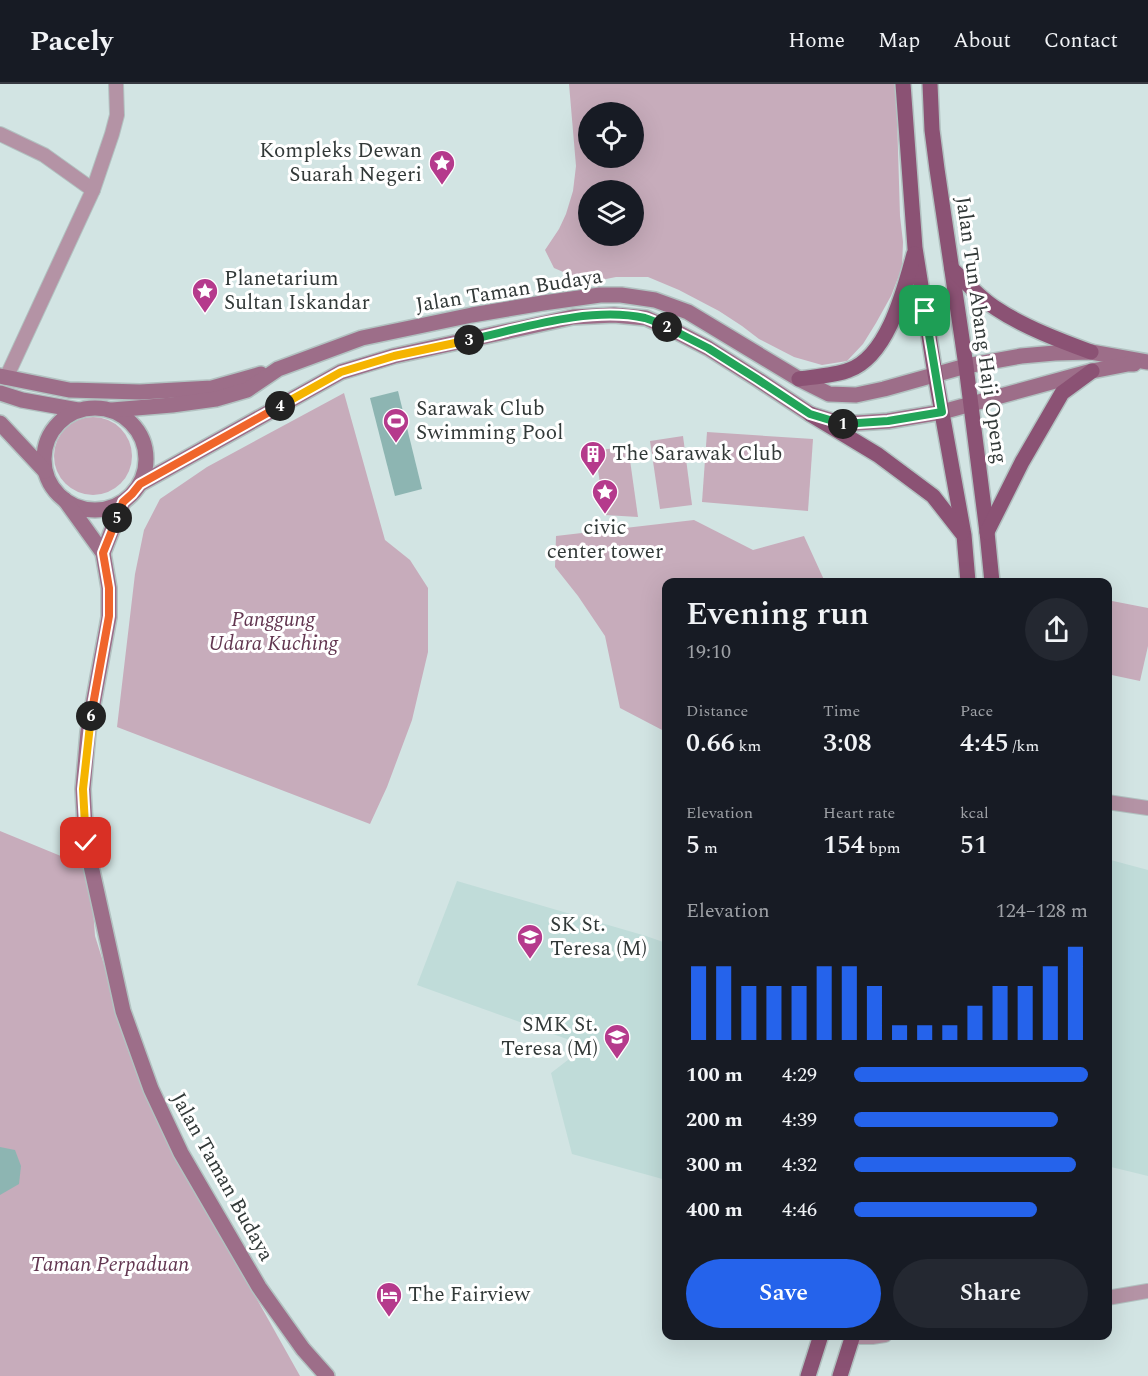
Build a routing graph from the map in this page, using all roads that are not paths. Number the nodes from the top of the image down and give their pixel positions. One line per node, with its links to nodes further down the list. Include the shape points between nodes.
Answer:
1 (116, 84): 5 (street, via 117,116)
2 (903, 84): 6 (main road)
3 (930, 84): 7 (main road, Jalan Tun Abang Haji Openg, via 932,130)
4 (0, 134): 5 (street, via 44,155)
5 (93, 190): 14 (street)
6 (915, 248): 13 (main road); 15 (main road, via 906,285 884,338 870,358 849,370)
7 (952, 269): 8 (main road, via 997,309); 10 (main road, Jalan Tun Abang Haji Openg)
8 (1091, 352): 9 (main road, Jalan Taman Budaya); 10 (main road, Jalan Taman Budaya, via 1022,356)
9 (1148, 363): 12 (main road, Jalan Taman Budaya)
10 (966, 366): 13 (main road, Jalan Taman Budaya); 17 (main road, Jalan Tun Abang Haji Openg)
11 (278, 369): 14 (main road, via 212,388 140,392 69,390); 15 (main road, Jalan Taman Budaya, via 362,338 543,303 621,295 655,300 688,312); 19 (main road, Jalan Taman Budaya, via 247,390 216,399)
12 (1092, 371): 17 (main road, Jalan Taman Budaya); 27 (main road, via 1062,393)
13 (935, 374): 15 (main road, Jalan Taman Budaya, via 856,395 829,394); 20 (main road)
14 (3, 377)
15 (799, 379)
16 (0, 393): 18 (main road)
17 (971, 404): 20 (main road, Jalan Taman Budaya); 27 (main road, Jalan Tun Abang Haji Openg)
18 (78, 410): 19 (main road); 23 (main road, via 64,417 46,441)
19 (112, 410): 24 (main road, via 125,417 143,441 146,463)
20 (942, 412): 21 (main road, Jalan Taman Budaya, via 842,424); 28 (main road)
21 (810, 414): 24 (main road, Jalan Taman Budaya, via 708,348 646,318 573,317 394,356 341,372); 28 (main road, via 878,455 933,496)
22 (0, 423): 23 (main road)
23 (45, 471): 25 (main road, via 52,487)
24 (140, 484): 26 (main road)
25 (65, 500): 26 (main road, via 93,510); 29 (main road)
26 (123, 502): 29 (main road)
27 (987, 532): 31 (main road, Jalan Tun Abang Haji Openg)
28 (964, 535): 30 (main road)
29 (103, 553): 40 (main road, Jalan Taman Budaya, via 109,616 88,732 83,789 86,843 123,1011 151,1089 181,1153 259,1287)
30 (968, 578)
31 (992, 578)
32 (1112, 803): 33 (street)
33 (1148, 808)
34 (1148, 1291): 35 (street)
35 (1112, 1297)
36 (818, 1340): 39 (main road)
37 (852, 1340): 41 (main road)
38 (853, 1340): 42 (main road)
39 (808, 1374)
40 (327, 1376)
41 (840, 1376)
42 (849, 1376)

